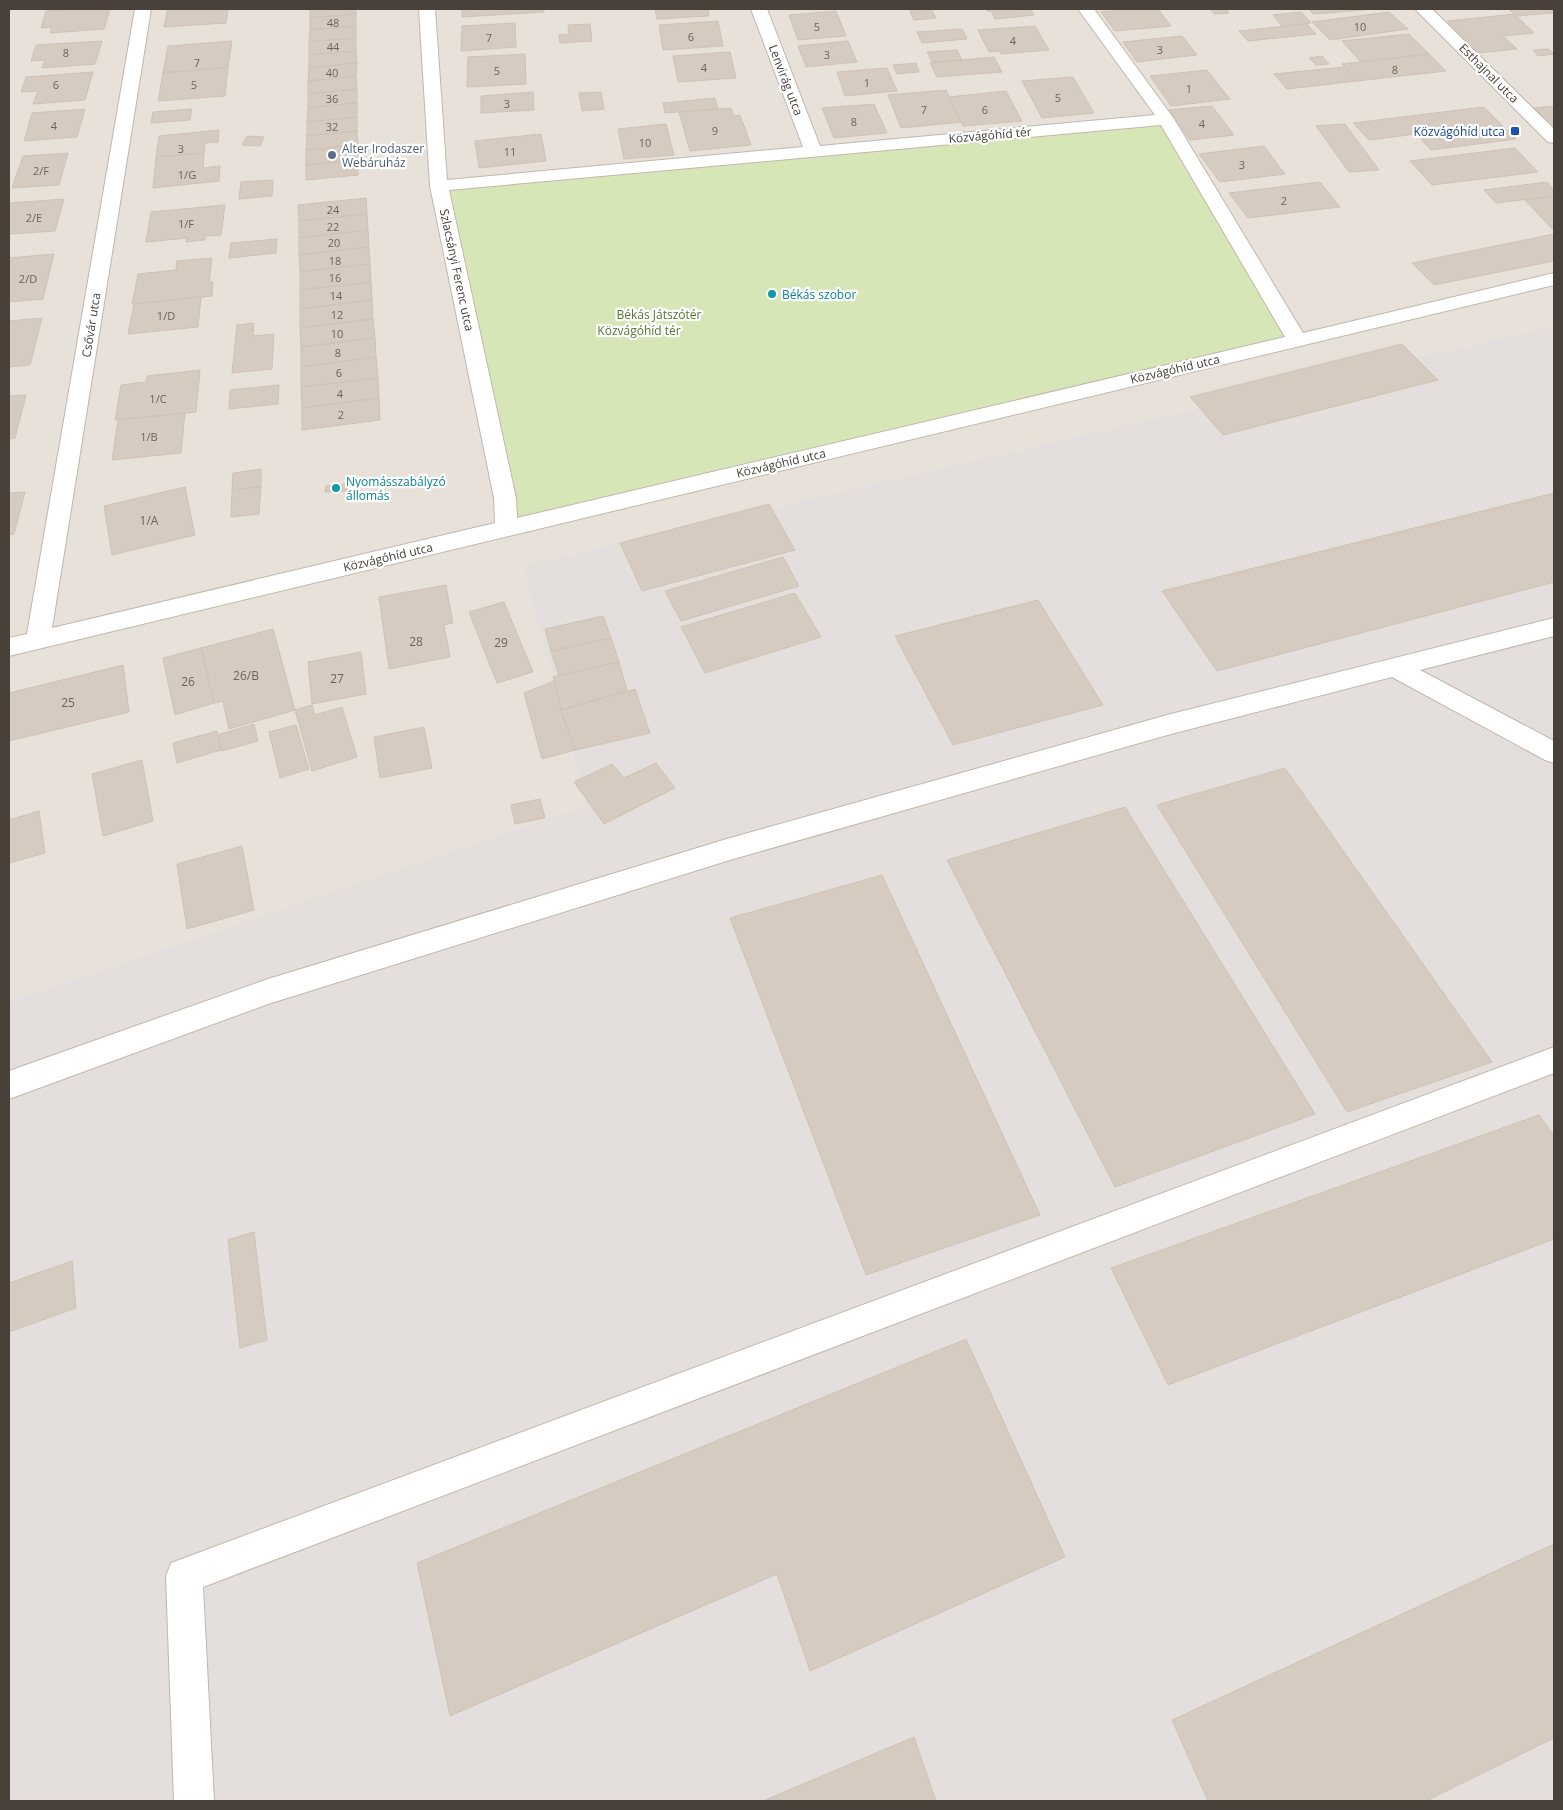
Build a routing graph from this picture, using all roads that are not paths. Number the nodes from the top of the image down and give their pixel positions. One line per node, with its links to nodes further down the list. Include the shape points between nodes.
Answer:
1 (143, 9): 14 (street, Csővár utca)
2 (427, 9): 9 (street, Szlacsányi Ferenc utca)
3 (759, 9): 8 (street, Lenvirág utca)
4 (1086, 9): 6 (street)
5 (1423, 9): 7 (street, Esthajnal utca)
6 (1166, 119): 8 (street, Közvágóhíd tér); 11 (street)
7 (1554, 138)
8 (813, 151): 9 (street, Közvágóhíd tér)
9 (439, 186): 12 (street, Szlacsányi Ferenc utca, via 505,498)
10 (1553, 281): 11 (street, Közvágóhíd utca)
11 (1297, 340): 12 (street, Közvágóhíd utca)
12 (506, 529): 14 (street, Közvágóhíd utca)
13 (1554, 627): 16 (street)
14 (38, 640): 15 (street, Közvágóhíd utca)
15 (9, 647)
16 (1394, 667): 17 (street); 19 (street, via 1171,724 730,849 268,992)
17 (1554, 753)
18 (1554, 1060): 20 (street, via 184,1576)
19 (9, 1085)
20 (194, 1801)

